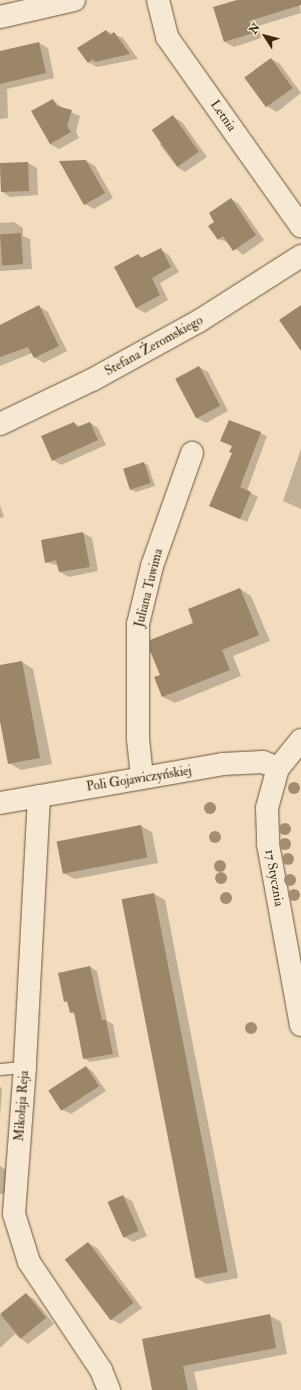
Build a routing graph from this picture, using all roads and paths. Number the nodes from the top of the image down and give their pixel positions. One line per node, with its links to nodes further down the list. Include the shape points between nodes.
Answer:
1 (74, 0): 3 (street)
2 (158, 0): 4 (street, Letnia, via 167,37)
3 (0, 18)
4 (301, 226)
5 (301, 256): 6 (street, Stefana Żeromskiego, via 199,321 92,380)
6 (0, 424)
7 (192, 453): 10 (street, Juliana Tuwima, via 152,566 138,624 138,739)
8 (301, 740): 9 (street, 17 Stycznia)
9 (278, 768): 10 (street, Poli Gojawiczyńskiej, via 263,762 223,764 207,769); 13 (street, 17 Stycznia, via 267,808 268,844)
10 (142, 777): 11 (street, Poli Gojawiczyńskiej)
11 (39, 796): 12 (street, Poli Gojawiczyńskiej); 14 (street, Mikołaja Reja)
12 (0, 803)
13 (301, 1025)
14 (25, 1067): 15 (lane); 16 (street, Mikołaja Reja, via 14,1214 29,1262 100,1370)
15 (0, 1069)
16 (109, 1390)

